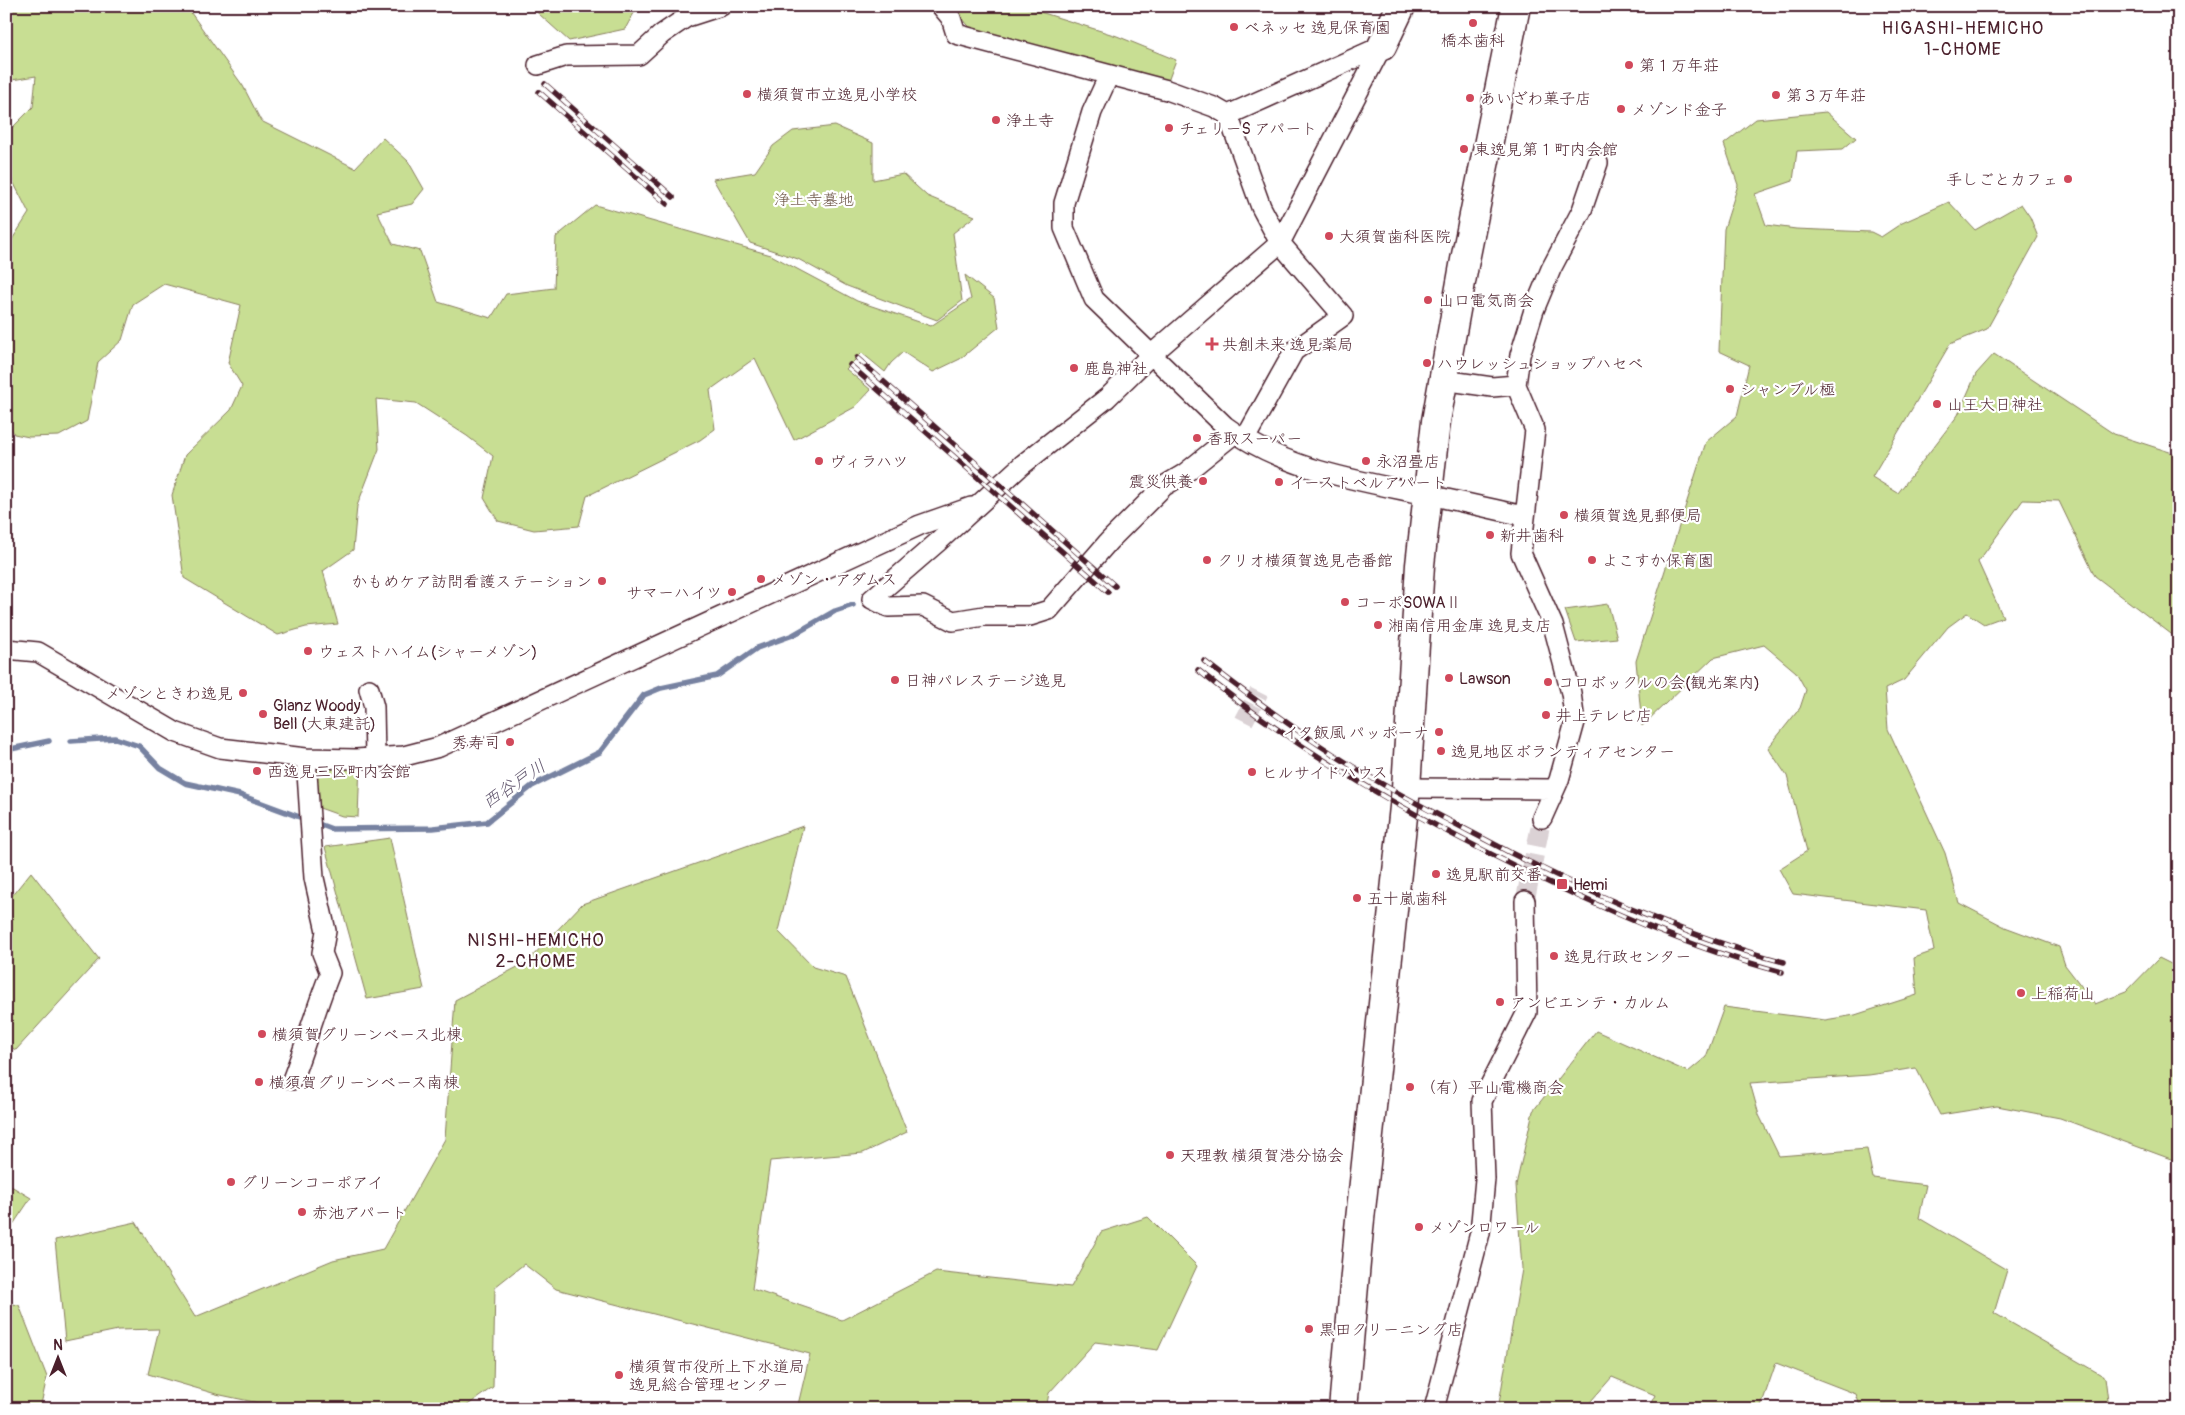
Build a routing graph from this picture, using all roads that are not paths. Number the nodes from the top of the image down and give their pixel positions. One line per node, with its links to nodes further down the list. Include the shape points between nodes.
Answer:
1 (721, 6): 6 (street, via 687,17 639,55 566,56)
2 (941, 6): 7 (street, via 951,18 956,34)
3 (1401, 6): 5 (street)
4 (1516, 6): 12 (street)
5 (1382, 46): 8 (street); 10 (street)
6 (538, 65)
7 (1109, 75): 8 (street, via 1174,93); 11 (street, via 1092,112 1064,203 1064,228 1094,299)
8 (1228, 115): 10 (street, via 1261,207)
9 (1598, 163): 13 (street, via 1582,210 1534,310 1520,355)
10 (1280, 243): 11 (street); 14 (street, via 1343,316 1294,350)
11 (1152, 354): 14 (street, via 1196,399); 16 (street, via 1107,398)
12 (1443, 380): 13 (street, via 1492,387); 15 (street, via 1435,423)
13 (1516, 385): 17 (street, via 1535,430)
14 (1240, 436): 15 (street, via 1303,467 1357,482); 16 (street, via 1164,486 1109,541 1049,610 1030,616 984,616 952,621 923,606 888,607 872,599)
15 (1429, 495): 17 (street); 22 (street, via 1420,564)
16 (977, 505): 21 (street, via 920,525 440,748)
17 (1524, 516): 23 (street, via 1520,554 1552,625 1572,693 1576,722)
18 (6, 649): 20 (street, via 38,652 175,732 220,748)
19 (369, 689): 21 (street, via 374,707)
20 (306, 758): 21 (street); 26 (street, via 314,878 326,931 322,953 330,972)
21 (376, 758)
22 (1406, 788): 23 (street); 27 (street)
23 (1553, 789): 24 (street)
24 (1542, 818)
25 (1525, 901): 28 (street, via 1527,1012 1482,1101 1486,1179 1480,1233)
26 (292, 1080)
27 (1343, 1409)
28 (1434, 1409)

